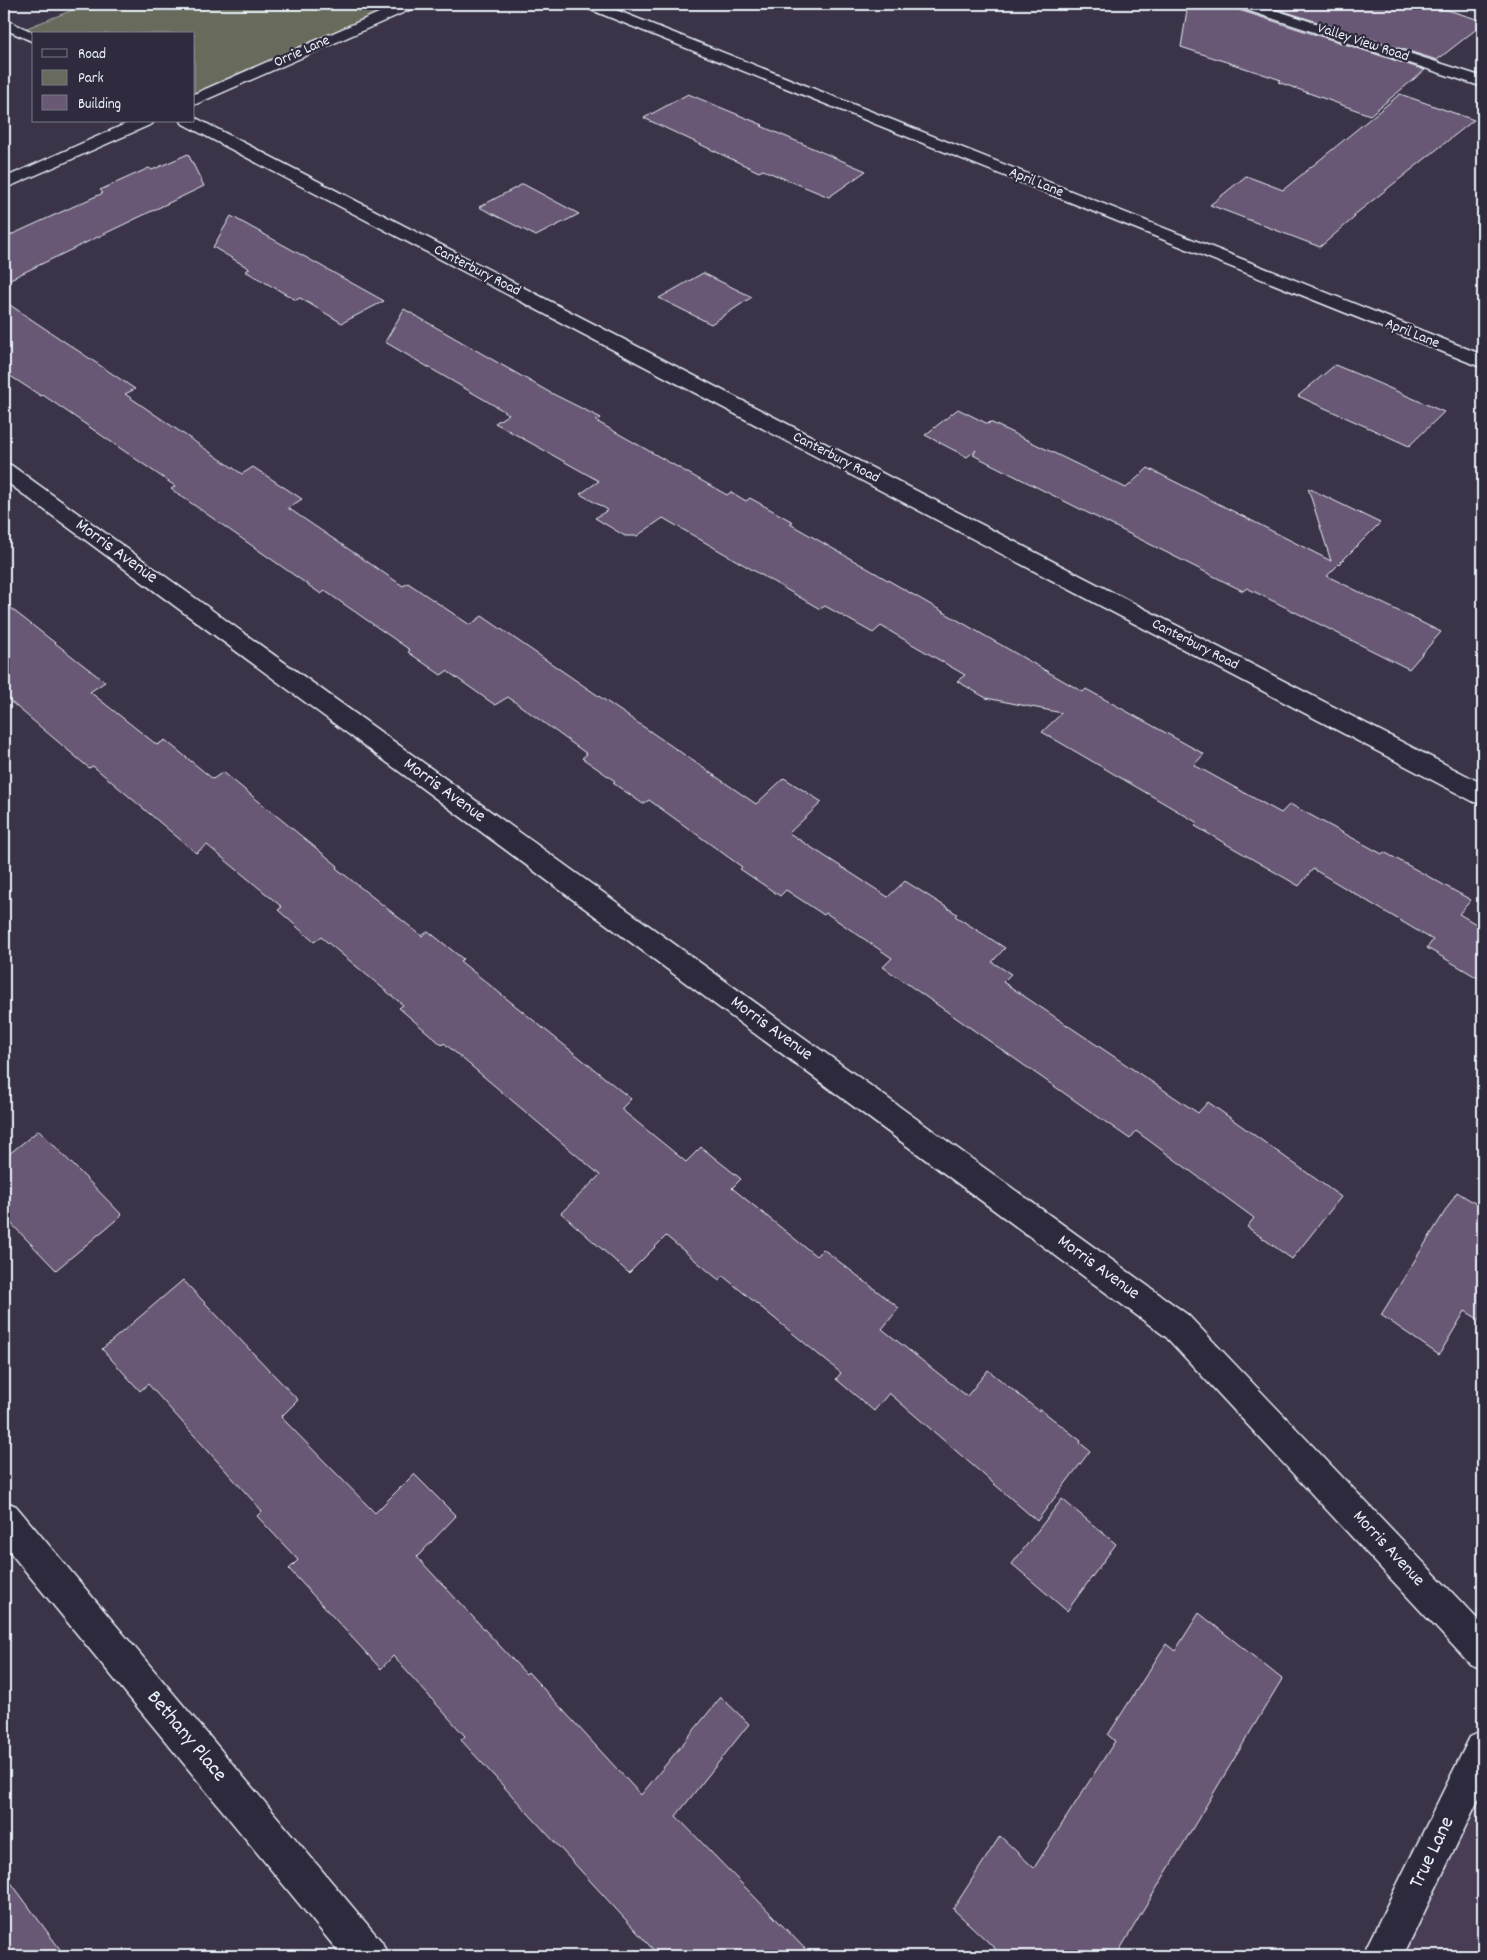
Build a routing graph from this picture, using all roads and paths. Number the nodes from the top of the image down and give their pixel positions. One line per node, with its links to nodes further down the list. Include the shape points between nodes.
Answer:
1 (411, 4): 7 (street, Orrie Lane)
2 (589, 4): 11 (street, April Lane)
3 (1242, 4): 6 (street, Valley View Road)
4 (4, 22): 5 (street)
5 (32, 37)
6 (1483, 82)
7 (195, 100)
8 (144, 122): 10 (street)
9 (191, 122): 13 (street, Canterbury Road)
10 (4, 184)
11 (1483, 362)
12 (4, 470): 15 (street, Morris Avenue, via 1177,1326)
13 (1483, 794)
14 (4, 1518): 17 (street, Bethany Place)
15 (1483, 1651)
16 (1483, 1750): 18 (street, True Lane)
17 (368, 1956)
18 (1382, 1956)

